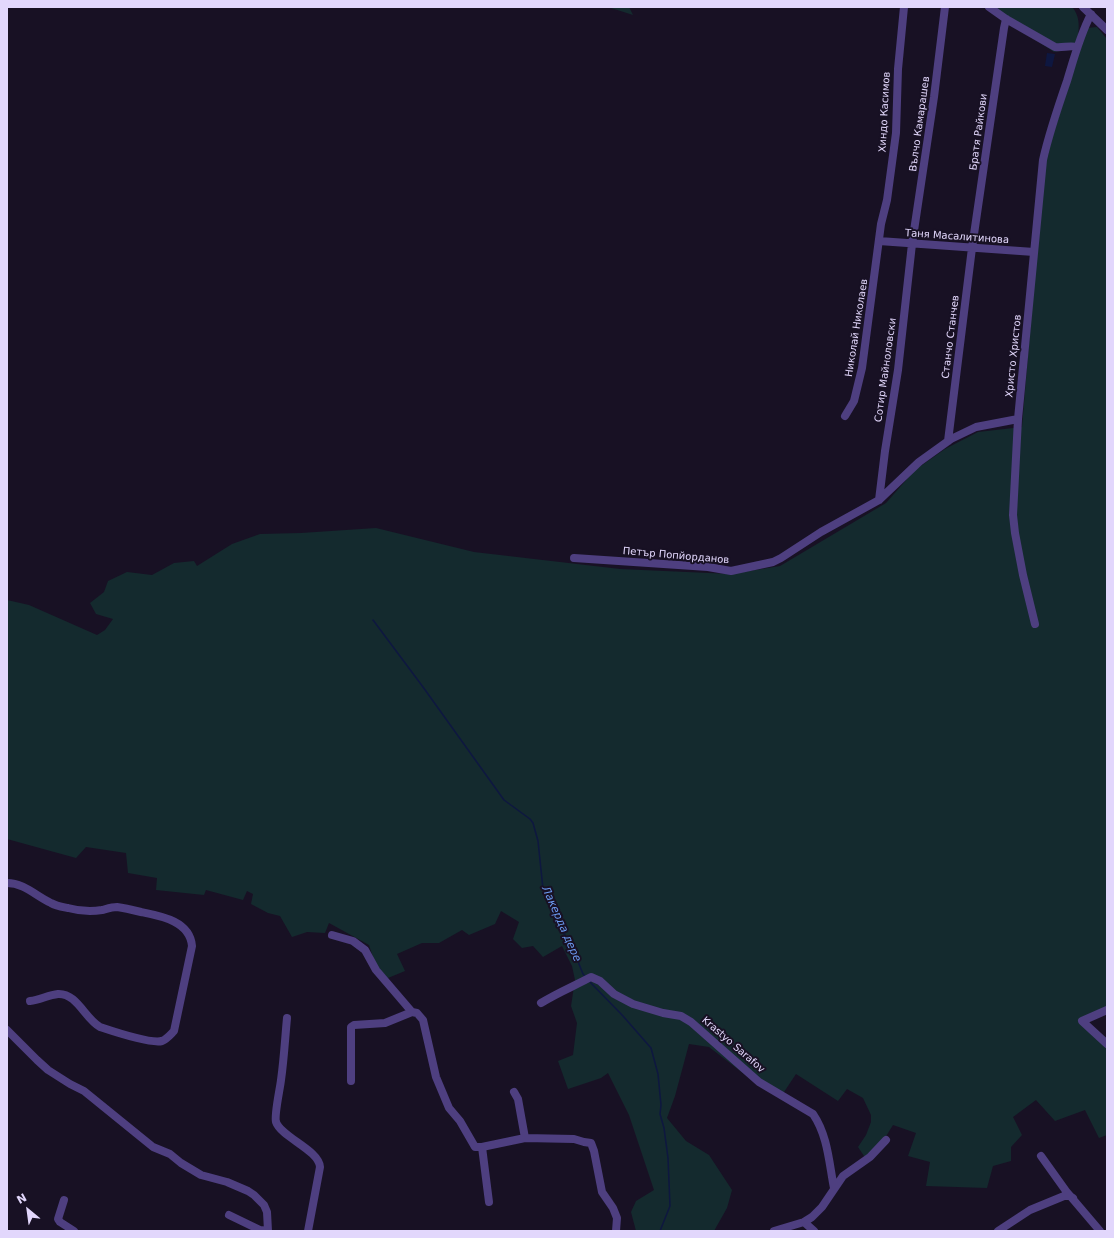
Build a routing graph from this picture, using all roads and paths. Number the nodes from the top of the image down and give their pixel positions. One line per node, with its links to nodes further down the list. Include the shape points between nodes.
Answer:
1 (904, 7): 9 (street, Хиндо Касимов, via 898,69 896,133)
2 (945, 7): 10 (street, Вълчо Камарашев)
3 (989, 7): 6 (street)
4 (1083, 7): 5 (street)
5 (1091, 14): 7 (street); 8 (street, Христо Христов)
6 (1006, 19): 8 (street, via 1055,47); 11 (street, Братя Райкови)
7 (1107, 30)
8 (1077, 47): 12 (street, Христо Христов, via 1043,160)
9 (879, 241): 10 (street, Таня Масалитинова); 13 (street, Николай Николаев, via 862,368 854,401)
10 (912, 244): 11 (street, Таня Масалитинова); 16 (street, Сотир Майноловски, via 898,370)
11 (972, 248): 12 (street, Таня Масалитинова); 15 (street, Станчо Станчев)
12 (1034, 252): 14 (street, Христо Христов)
13 (845, 416)
14 (1018, 419): 15 (street, Петър Попйорданов, via 976,427); 18 (street, Христо Христов, via 1015,533)
15 (948, 441): 16 (street, Петър Попйорданов, via 919,462)
16 (879, 500): 17 (street, Петър Попйорданов, via 827,528 773,562 732,571 708,567)
17 (574, 558)
18 (1036, 624)
19 (7, 883): 21 (street, via 14,883 52,904 73,910 115,907 159,916 171,920 187,931 192,940 174,1031 160,1041 100,1027 66,995 53,995)
20 (332, 935): 24 (street, via 353,941 365,950 376,970)
21 (30, 1001)
22 (541, 1003): 34 (street, Krastyo Sarafov, via 587,979 600,981 614,994 633,1004 680,1016 691,1022 759,1082 813,1114 825,1140)
23 (1106, 1008): 27 (street, via 1082,1021)
24 (412, 1012): 28 (street, via 385,1023 351,1027); 32 (street, via 417,1013 424,1022 436,1077 449,1108 475,1147)
25 (287, 1018): 42 (street, via 276,1120 280,1128 318,1160 320,1168)
26 (7, 1030): 41 (street, via 48,1070 84,1091 153,1147 170,1154 200,1175 227,1182 254,1195 267,1212)
27 (1107, 1044)
28 (351, 1081)
29 (514, 1092): 30 (street, via 518,1099)
30 (525, 1138): 32 (street); 43 (street, via 574,1139 591,1143 602,1192 617,1218)
31 (886, 1140): 34 (street, via 870,1157 843,1176)
32 (482, 1147): 37 (street)
33 (1041, 1156): 35 (street)
34 (834, 1188): 39 (street, via 822,1207)
35 (1073, 1198): 46 (street, via 1064,1196 1030,1210); 47 (street)
36 (64, 1200): 40 (street, via 58,1219)
37 (489, 1202)
38 (229, 1215): 41 (street, via 260,1230)
39 (804, 1222): 44 (street); 45 (street)
40 (74, 1231)
41 (268, 1231)
42 (308, 1231)
43 (616, 1231)
44 (774, 1231)
45 (814, 1231)
46 (998, 1231)
47 (1100, 1231)

